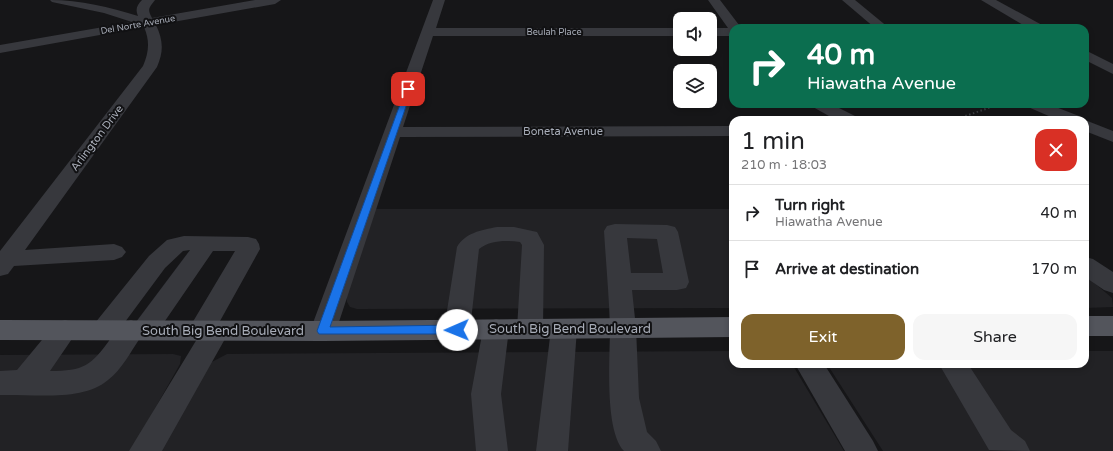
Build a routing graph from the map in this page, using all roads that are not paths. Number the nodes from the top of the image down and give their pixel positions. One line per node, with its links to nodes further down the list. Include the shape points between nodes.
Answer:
1 (56, 0): 8 (street)
2 (148, 0): 8 (street); 9 (street, Arlington Drive, via 142,11)
3 (275, 0): 9 (street, Del Norte Avenue)
4 (439, 0): 13 (street)
5 (714, 0): 10 (street)
6 (848, 0): 11 (street)
7 (987, 0): 12 (street)
8 (106, 10): 9 (street)
9 (149, 23): 17 (street, Del Norte Avenue); 30 (street, Arlington Drive, via 158,47 150,67)
10 (731, 24)
11 (878, 24)
12 (1030, 24)
13 (429, 32): 14 (street, Beulah Place); 26 (street)
14 (673, 32)
15 (717, 32): 16 (street)
16 (729, 32)
17 (0, 49)
18 (1089, 56): 19 (street)
19 (1113, 70)
20 (826, 108): 22 (street)
21 (1044, 108): 23 (street)
22 (842, 116)
23 (1063, 116)
24 (1098, 127): 27 (street)
25 (729, 131): 26 (street, Boneta Avenue)
26 (393, 132): 46 (street)
27 (1113, 137)
28 (207, 243): 43 (street); 43 (street, via 176,245 157,262); 44 (street, via 248,244 248,249)
29 (114, 252): 30 (street)
30 (4, 263)
31 (1089, 268): 33 (street)
32 (619, 281): 37 (street)
33 (1113, 284)
34 (1089, 326): 35 (main road)
35 (1113, 326)
36 (729, 327): 37 (main road, South Big Bend Boulevard)
37 (623, 328): 40 (main road, South Big Bend Boulevard); 53 (street, via 624,398 633,439)
38 (496, 329): 39 (main road, South Big Bend Boulevard); 45 (main road, South Big Bend Boulevard); 51 (street, via 486,394)
39 (530, 329): 40 (main road, South Big Bend Boulevard); 45 (street, via 533,245 529,237 506,234 479,238 468,247)
40 (564, 329): 52 (street)
41 (0, 330): 42 (main road, South Big Bend Boulevard)
42 (65, 330): 43 (main road, South Big Bend Boulevard); 49 (street)
43 (127, 330): 44 (main road, South Big Bend Boulevard); 49 (street, via 102,369 93,376 69,382)
44 (209, 330): 46 (main road, South Big Bend Boulevard); 50 (street)
45 (457, 330): 46 (main road, South Big Bend Boulevard)
46 (323, 331)
47 (811, 368): 54 (street)
48 (955, 368): 55 (street, via 1000,440)
49 (13, 383)
50 (146, 451)
51 (492, 451)
52 (552, 451)
53 (645, 451)
54 (862, 451)
55 (1014, 451)

